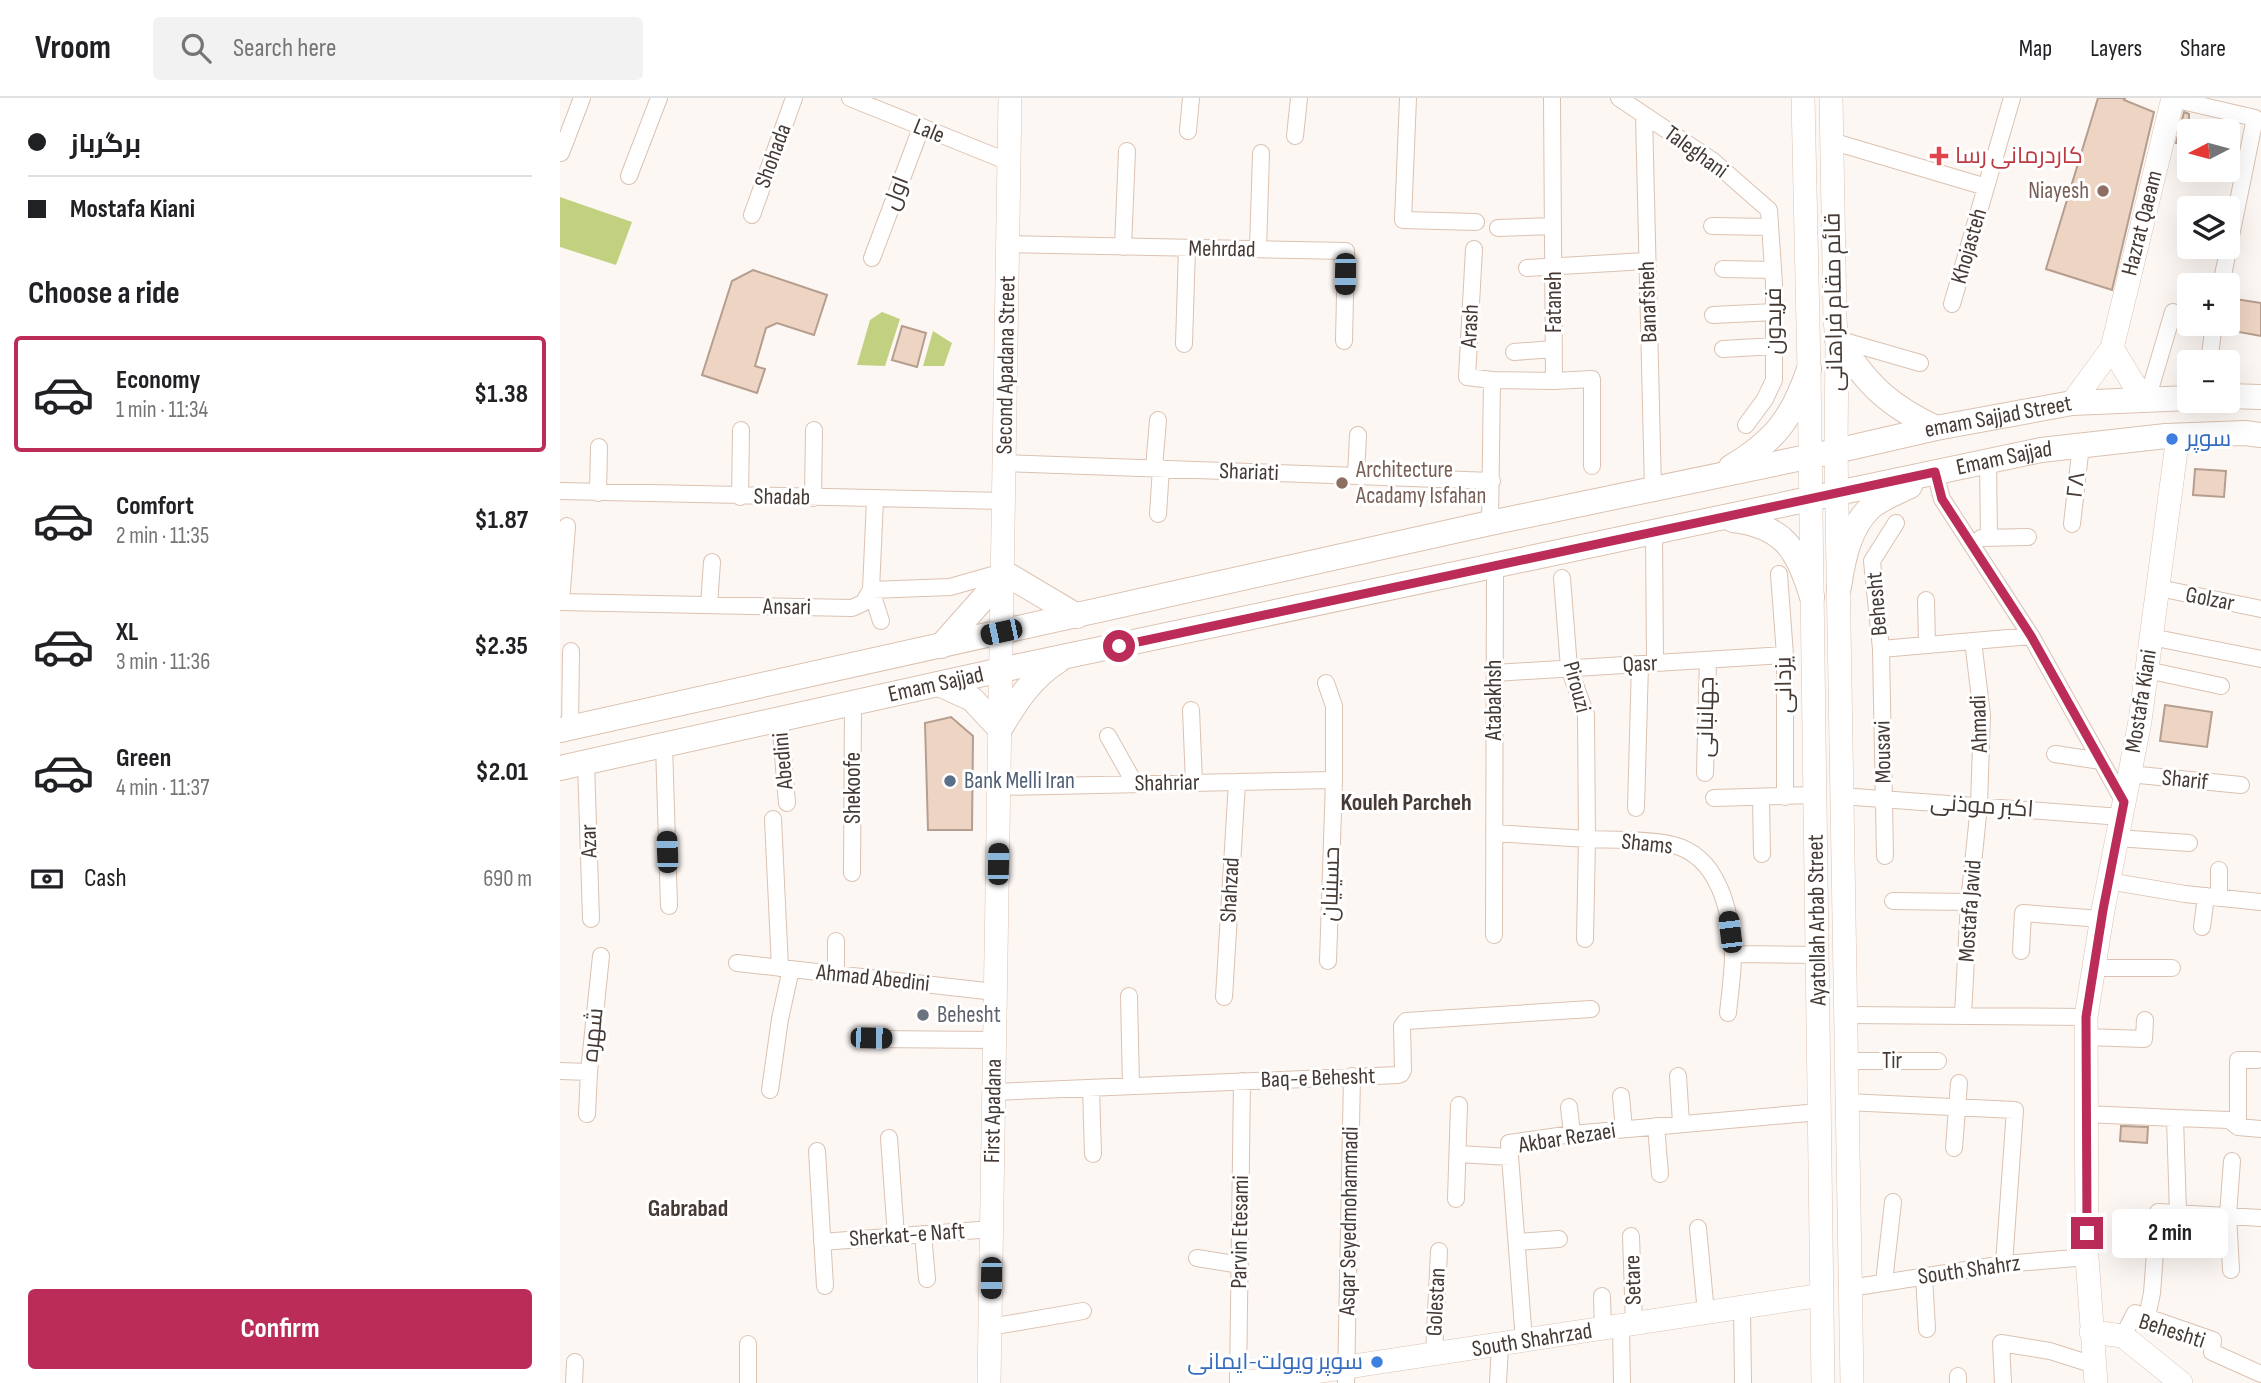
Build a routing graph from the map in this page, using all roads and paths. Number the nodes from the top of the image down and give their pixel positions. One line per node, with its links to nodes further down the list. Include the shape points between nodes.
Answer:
1 (582, 98): 23 (street)
2 (659, 98): 26 (street)
3 (794, 98): 29 (street, Shohada)
4 (850, 98): 18 (street, Lale)
5 (1010, 98): 25 (main road, Second Apadana Street)
6 (1191, 98): 19 (street)
7 (1298, 98): 20 (street)
8 (1408, 98): 30 (street, via 1403,220)
9 (1552, 98): 31 (street, Fataneh)
10 (1619, 98): 16 (street, Taleghani)
11 (1803, 98): 51 (main road, قائم مقام فراهانی)
12 (1831, 98): 21 (main road, قائم مقام فراهانی)
13 (2012, 98): 27 (street, Khojasteh)
14 (2173, 99): 17 (street); 56 (main road, Hazrat Qaeam)
15 (2261, 101): 17 (street)
16 (1644, 115): 28 (street, Taleghani, via 1713,161); 41 (street, Banafsheh)
17 (2255, 118): 46 (street)
18 (921, 128): 25 (street, Lale); 40 (street, اول)
19 (1188, 131)
20 (1296, 136)
21 (1831, 141): 27 (street, Khojasteh); 52 (main road, قائم مقام فراهانی)
22 (1127, 151): 36 (street)
23 (561, 153)
24 (1261, 153): 38 (street)
25 (1009, 162): 35 (main road, Second Apadana Street)
26 (629, 176)
27 (1986, 187): 47 (street, Khojasteh)
28 (1769, 210): 34 (street, فریدون)
29 (752, 215)
30 (1476, 222)
31 (1553, 226): 33 (street); 42 (street, Fataneh)
32 (1712, 226): 34 (street)
33 (1498, 228)
34 (1770, 228): 45 (street, فریدون)
35 (1008, 244): 36 (street, Mehrdad); 82 (main road, Second Apadana Street)
36 (1123, 247): 37 (street, Mehrdad)
37 (1187, 248): 38 (street, Mehrdad); 54 (street)
38 (1258, 249): 53 (street, Mehrdad, via 1346,251)
39 (1474, 249): 62 (street, Arash, via 1467,377)
40 (872, 258)
41 (1646, 261): 42 (street); 89 (street, Banafsheh)
42 (1553, 266): 43 (street); 57 (street, Fataneh)
43 (1527, 268)
44 (1723, 269): 45 (street)
45 (1773, 270): 48 (street, فریدون)
46 (2223, 273)
47 (1952, 304)
48 (1774, 312): 50 (street); 55 (street, فریدون)
49 (2173, 312): 67 (street)
50 (1713, 315)
51 (1808, 323): 52 (main road, via 1819,336); 61 (main road, قائم مقام فراهانی)
52 (1836, 330): 60 (street); 71 (main road, via 1857,369 1881,394); 79 (main road, قائم مقام فراهانی)
53 (1344, 341)
54 (1184, 344)
55 (1775, 346): 58 (street); 70 (street, فریدون, via 1774,380)
56 (2112, 348): 67 (main road); 68 (main road)
57 (1554, 349): 59 (street); 63 (street, Fataneh)
58 (1723, 349)
59 (1514, 352)
60 (1920, 363)
61 (1809, 369): 80 (main road, قائم مقام فراهانی); 87 (main road, via 1799,399 1784,423 1756,452)
62 (1492, 380): 63 (street, Arash); 88 (street, Arash)
63 (1554, 381): 83 (street, via 1592,379)
64 (2240, 396): 65 (main road)
65 (2261, 397)
66 (2177, 399): 67 (main road, emam Sajjad Street)
67 (2147, 400): 68 (main road, emam Sajjad Street)
68 (2072, 403): 71 (main road, emam Sajjad Street)
69 (1158, 420): 84 (street)
70 (1746, 425)
71 (1936, 428): 79 (main road, emam Sajjad Street)
72 (741, 430): 92 (street)
73 (814, 430): 93 (street)
74 (1358, 435): 86 (street)
75 (2261, 435): 76 (main road, Emam Sajjad)
76 (2178, 436): 77 (main road, Emam Sajjad); 115 (main road, Mostafa Kiani)
77 (2081, 445): 81 (main road, Emam Sajjad); 102 (street, ۲۸)
78 (598, 447): 91 (street)
79 (1836, 451): 80 (main road, emam Sajjad Street); 96 (main road, قائم مقام فراهانی)
80 (1810, 456): 87 (main road, Emam Sajjad); 95 (main road, Ayatollah Arbab Street)
81 (1988, 461): 85 (main road, Emam Sajjad); 105 (street)
82 (1005, 463): 84 (street, Shariati); 97 (main road, Second Apadana Street)
83 (1592, 466)
84 (1158, 468): 86 (street, Shariati); 98 (street)
85 (1935, 472): 96 (main road, Emam Sajjad); 107 (street, via 1942,499); 114 (main road, via 1871,507 1854,529)
86 (1356, 476): 88 (street, Shariati)
87 (1716, 476): 89 (main road, Emam Sajjad)
88 (1492, 481): 100 (street, Arash)
89 (1653, 489): 100 (main road, Emam Sajjad)
90 (560, 491): 91 (street, Shadab)
91 (598, 493): 92 (street, Shadab)
92 (740, 497): 93 (street, Shadab)
93 (813, 498): 94 (street, Shadab)
94 (875, 499): 97 (street, Shadab); 116 (street)
95 (1811, 499): 96 (main road, Emam Sajjad); 99 (main road, Emam Sajjad); 117 (main road, Ayatollah Arbab Street)
96 (1837, 500): 114 (main road, Ayatollah Arbab Street)
97 (1004, 501): 110 (main road, Second Apadana Street)
98 (1158, 514)
99 (1718, 519): 104 (main road, Emam Sajjad); 117 (main road, via 1754,522 1770,529 1788,544 1803,568)
100 (1490, 523): 112 (main road, Emam Sajjad)
101 (1896, 523): 131 (street, Behesht, via 1872,561)
102 (2072, 524)
103 (567, 526): 119 (street)
104 (1654, 533): 109 (main road, Emam Sajjad); 137 (street)
105 (1989, 537): 106 (street); 107 (street)
106 (2028, 537)
107 (1968, 539): 126 (street)
108 (712, 562): 120 (street)
109 (1494, 567): 122 (main road, Emam Sajjad); 141 (street, Atabakhsh)
110 (1003, 572): 116 (street, via 950,587); 123 (main road); 125 (main road, Second Apadana Street); 130 (main road)
111 (1779, 574): 133 (street, یزدانی)
112 (1258, 575): 122 (main road); 123 (main road, Emam Sajjad)
113 (1562, 578): 138 (street, Pirouzi)
114 (1839, 587): 165 (main road, Ayatollah Arbab Street)
115 (2159, 588): 121 (street, Golzar); 127 (main road, Mostafa Kiani)
116 (871, 590): 120 (street, Ansari, via 863,603 852,608); 124 (street)
117 (1812, 597): 164 (main road, Ayatollah Arbab Street)
118 (1926, 600): 129 (street)
119 (560, 602): 120 (street, Ansari)
120 (709, 605)
121 (2261, 609)
122 (1268, 615): 134 (main road, Emam Sajjad)
123 (1077, 616): 125 (main road, Emam Sajjad)
124 (881, 621)
125 (1001, 632): 130 (main road, Emam Sajjad); 139 (main road, Second Apadana Street)
126 (2031, 636): 128 (street); 153 (street)
127 (2151, 637): 135 (street); 140 (main road, Mostafa Kiani)
128 (1973, 641): 129 (street); 171 (street, Ahmadi, via 1982,715)
129 (1927, 645): 131 (street)
130 (941, 646): 148 (main road, Emam Sajjad)
131 (1881, 649): 169 (street, Mousavi)
132 (571, 651): 148 (street)
133 (1785, 655): 136 (street, Qasr); 166 (street, یزدانی)
134 (1062, 658): 139 (main road, Emam Sajjad); 149 (main road, via 1024,690)
135 (2261, 659)
136 (1708, 660): 137 (street, Qasr); 156 (street, جهانبانی)
137 (1647, 663): 138 (street, Qasr); 172 (street)
138 (1569, 668): 141 (street, Qasr); 178 (street, Pirouzi, via 1586,715)
139 (1000, 670): 143 (main road, Emam Sajjad); 149 (main road, First Apadana)
140 (2147, 670): 144 (street); 157 (main road, Mostafa Kiani)
141 (1494, 673): 175 (street, Atabakhsh)
142 (1326, 683): 158 (street, حسینیان, via 1334,706)
143 (939, 684): 145 (main road, Emam Sajjad); 149 (main road, via 972,699)
144 (2221, 686)
145 (853, 704): 147 (main road, Emam Sajjad); 183 (street, Shekoofe)
146 (1191, 710): 160 (street)
147 (780, 720): 151 (main road, Emam Sajjad); 170 (street, Abedini)
148 (565, 729)
149 (1000, 729): 163 (main road, First Apadana)
150 (1108, 736): 161 (street)
151 (664, 745): 154 (main road, Emam Sajjad); 189 (street)
152 (2054, 754): 153 (street)
153 (2101, 761): 174 (street)
154 (586, 762): 155 (main road, Emam Sajjad); 190 (street, Azar)
155 (560, 768)
156 (1705, 773)
157 (2129, 774): 162 (street, Sharif); 174 (main road, Mostafa Kiani)
158 (1334, 780): 159 (street, Shahriar); 200 (street, حسینیان)
159 (1237, 782): 160 (street, Shahriar); 208 (street, Shahzad)
160 (1195, 783): 161 (street, Shahriar)
161 (1135, 784): 163 (street, Shahriar)
162 (2241, 785)
163 (999, 787): 206 (main road, First Apadana)
164 (1815, 795): 166 (street); 177 (main road, Ayatollah Arbab Street)
165 (1842, 796): 169 (street, اکبر موذنی); 176 (main road, Ayatollah Arbab Street)
166 (1785, 797): 168 (street)
167 (1714, 798): 168 (street)
168 (1761, 798): 180 (street)
169 (1884, 799): 171 (street, اکبر موذنی); 181 (street, Mousavi)
170 (787, 803)
171 (1979, 806): 174 (street, اکبر موذنی); 187 (street, Mostafa Javid)
172 (1636, 808)
173 (773, 819): 202 (street, Ahmad Abedini)
174 (2120, 819): 179 (street, اکبر موذنی); 184 (main road, Mostafa Kiani)
175 (1494, 833): 178 (street); 193 (street, Atabakhsh)
176 (1843, 833): 177 (main road); 211 (main road, Ayatollah Arbab Street)
177 (1815, 834): 198 (main road, Ayatollah Arbab Street)
178 (1587, 839): 194 (street, Shams); 197 (street, Shams, via 1671,844 1701,859 1718,883)
179 (2189, 843)
180 (1762, 854)
181 (1885, 856)
182 (2219, 870): 185 (street)
183 (852, 873)
184 (2108, 881): 185 (street); 191 (main road, Mostafa Kiani)
185 (2212, 897): 188 (street); 192 (street)
186 (1893, 901): 187 (street)
187 (1969, 902): 212 (street, Mostafa Javid)
188 (2261, 902)
189 (669, 906)
190 (591, 919)
191 (2101, 919): 196 (street, via 2023,914); 203 (main road, Mostafa Kiani)
192 (2202, 927)
193 (1494, 935)
194 (1585, 939)
195 (836, 941): 205 (street)
196 (2021, 951)
197 (1733, 954): 198 (street); 210 (street, Shams)
198 (1817, 955): 235 (main road, Ayatollah Arbab Street)
199 (601, 956): 221 (street, شهره)
200 (1328, 961)
201 (737, 963): 202 (street, Ahmad Abedini)
202 (785, 968): 205 (street, Ahmad Abedini); 228 (street, Ahmad Abedini)
203 (2094, 968): 204 (street); 214 (main road, Mostafa Kiani)
204 (2172, 968)
205 (836, 974): 206 (street, Ahmad Abedini)
206 (995, 992): 216 (main road, First Apadana)
207 (1129, 996): 226 (street)
208 (1224, 997)
209 (1591, 1009): 222 (street, Baq-e Behesht, via 1406,1021 1402,1026 1401,1074)
210 (1728, 1013)
211 (1846, 1015): 212 (street); 218 (main road, Ayatollah Arbab Street)
212 (1963, 1015): 214 (street)
213 (2145, 1020): 214 (street, via 2144,1039)
214 (2086, 1027): 236 (main road, Mostafa Kiani)
215 (871, 1038): 216 (street)
216 (995, 1040): 229 (main road, First Apadana)
217 (2257, 1060): 241 (street, via 2238,1060)
218 (1846, 1061): 219 (street, Tir); 231 (main road, Ayatollah Arbab Street)
219 (1938, 1061)
220 (560, 1071): 221 (street)
221 (589, 1072): 237 (street, شهره)
222 (1352, 1076): 224 (street, Baq-e Behesht); 295 (street, Asqar Seyedmohammadi)
223 (1678, 1076): 239 (street)
224 (1242, 1081): 226 (street, Baq-e Behesht); 270 (street, Parvin Etesami)
225 (1959, 1083): 234 (street)
226 (1131, 1086): 227 (street, Baq-e Behesht)
227 (1091, 1087): 229 (street, Baq-e Behesht); 248 (street)
228 (769, 1090)
229 (994, 1092): 259 (main road, First Apadana)
230 (1621, 1096): 242 (street)
231 (1847, 1102): 234 (street); 276 (main road, Ayatollah Arbab Street)
232 (1460, 1105): 249 (street)
233 (1569, 1107): 244 (street)
234 (1958, 1107): 246 (street); 269 (street, via 2015,1110)
235 (1819, 1112): 239 (street, Akbar Rezaei); 277 (main road, Ayatollah Arbab Street)
236 (2085, 1114): 238 (street); 267 (main road, Mostafa Kiani)
237 (587, 1115)
238 (2175, 1118): 241 (street, via 2229,1120); 255 (street)
239 (1681, 1123): 240 (street, Akbar Rezaei)
240 (1656, 1126): 242 (street, Akbar Rezaei); 252 (street)
241 (2238, 1127): 243 (street)
242 (1624, 1129): 244 (street, Akbar Rezaei)
243 (2261, 1129)
244 (1572, 1134): 250 (street, Akbar Rezaei, via 1510,1142)
245 (889, 1138): 261 (street)
246 (1954, 1148)
247 (817, 1151): 264 (street)
248 (1093, 1154)
249 (1458, 1154): 250 (street); 253 (street)
250 (1510, 1157): 265 (street, Akbar Rezaei)
251 (2232, 1161): 256 (street)
252 (1660, 1174)
253 (1456, 1199)
254 (1893, 1202): 274 (street)
255 (2178, 1213): 256 (street); 282 (street, via 2158,1212)
256 (2228, 1215): 257 (street); 271 (street)
257 (2261, 1218)
258 (1698, 1228): 281 (street)
259 (992, 1229): 260 (street, Sherkat-e Naft); 284 (main road, First Apadana)
260 (923, 1234): 261 (street, Sherkat-e Naft); 273 (street)
261 (896, 1236): 264 (street, Sherkat-e Naft)
262 (1631, 1236): 283 (street, Setare)
263 (1559, 1239): 265 (street)
264 (822, 1242): 275 (street)
265 (1517, 1242): 288 (street, Akbar Rezaei)
266 (1439, 1251): 291 (street, Golestan)
267 (2087, 1257): 269 (street, South Shahrz); 286 (main road, Mostafa Kiani)
268 (1197, 1258): 270 (street)
269 (2004, 1264): 272 (street, South Shahrz)
270 (1240, 1265): 299 (street, Parvin Etesami)
271 (2231, 1270)
272 (1924, 1276): 274 (street, South Shahrz); 285 (street)
273 (927, 1279)
274 (1884, 1282): 276 (street, South Shahrz)
275 (825, 1286)
276 (1850, 1288): 304 (main road, Ayatollah Arbab Street)
277 (1822, 1295): 279 (main road, South Shahrzad); 303 (main road, Ayatollah Arbab Street)
278 (1602, 1296): 283 (street)
279 (1742, 1307): 281 (main road, South Shahrzad); 302 (street)
280 (1083, 1311): 284 (street)
281 (1706, 1313): 283 (main road, South Shahrzad)
282 (2147, 1317): 287 (street, Beheshti, via 2135,1313); 294 (street, Beheshti, via 2213,1340 2212,1352)
283 (1620, 1326): 288 (main road, South Shahrzad); 301 (street)
284 (990, 1327): 298 (main road, First Apadana)
285 (1927, 1329)
286 (2091, 1332): 287 (main road); 293 (main road, Mostafa Kiani)
287 (2123, 1336): 306 (main road)
288 (1524, 1341): 290 (main road, South Shahrzad)
289 (748, 1344): 297 (street)
290 (1500, 1345): 291 (main road, South Shahrzad); 300 (street)
291 (1434, 1354): 295 (main road, South Shahrzad)
292 (575, 1362): 296 (street)
293 (2095, 1374): 305 (street, via 2050,1351 2001,1343)
294 (2261, 1374)
295 (1346, 1375): 299 (main road, South Shahrzad)
296 (574, 1383)
297 (748, 1383)
298 (989, 1383)
299 (1240, 1383)
300 (1498, 1383)
301 (1622, 1383)
302 (1743, 1383)
303 (1823, 1383)
304 (1852, 1383)
305 (2003, 1383)
306 (2181, 1383)

